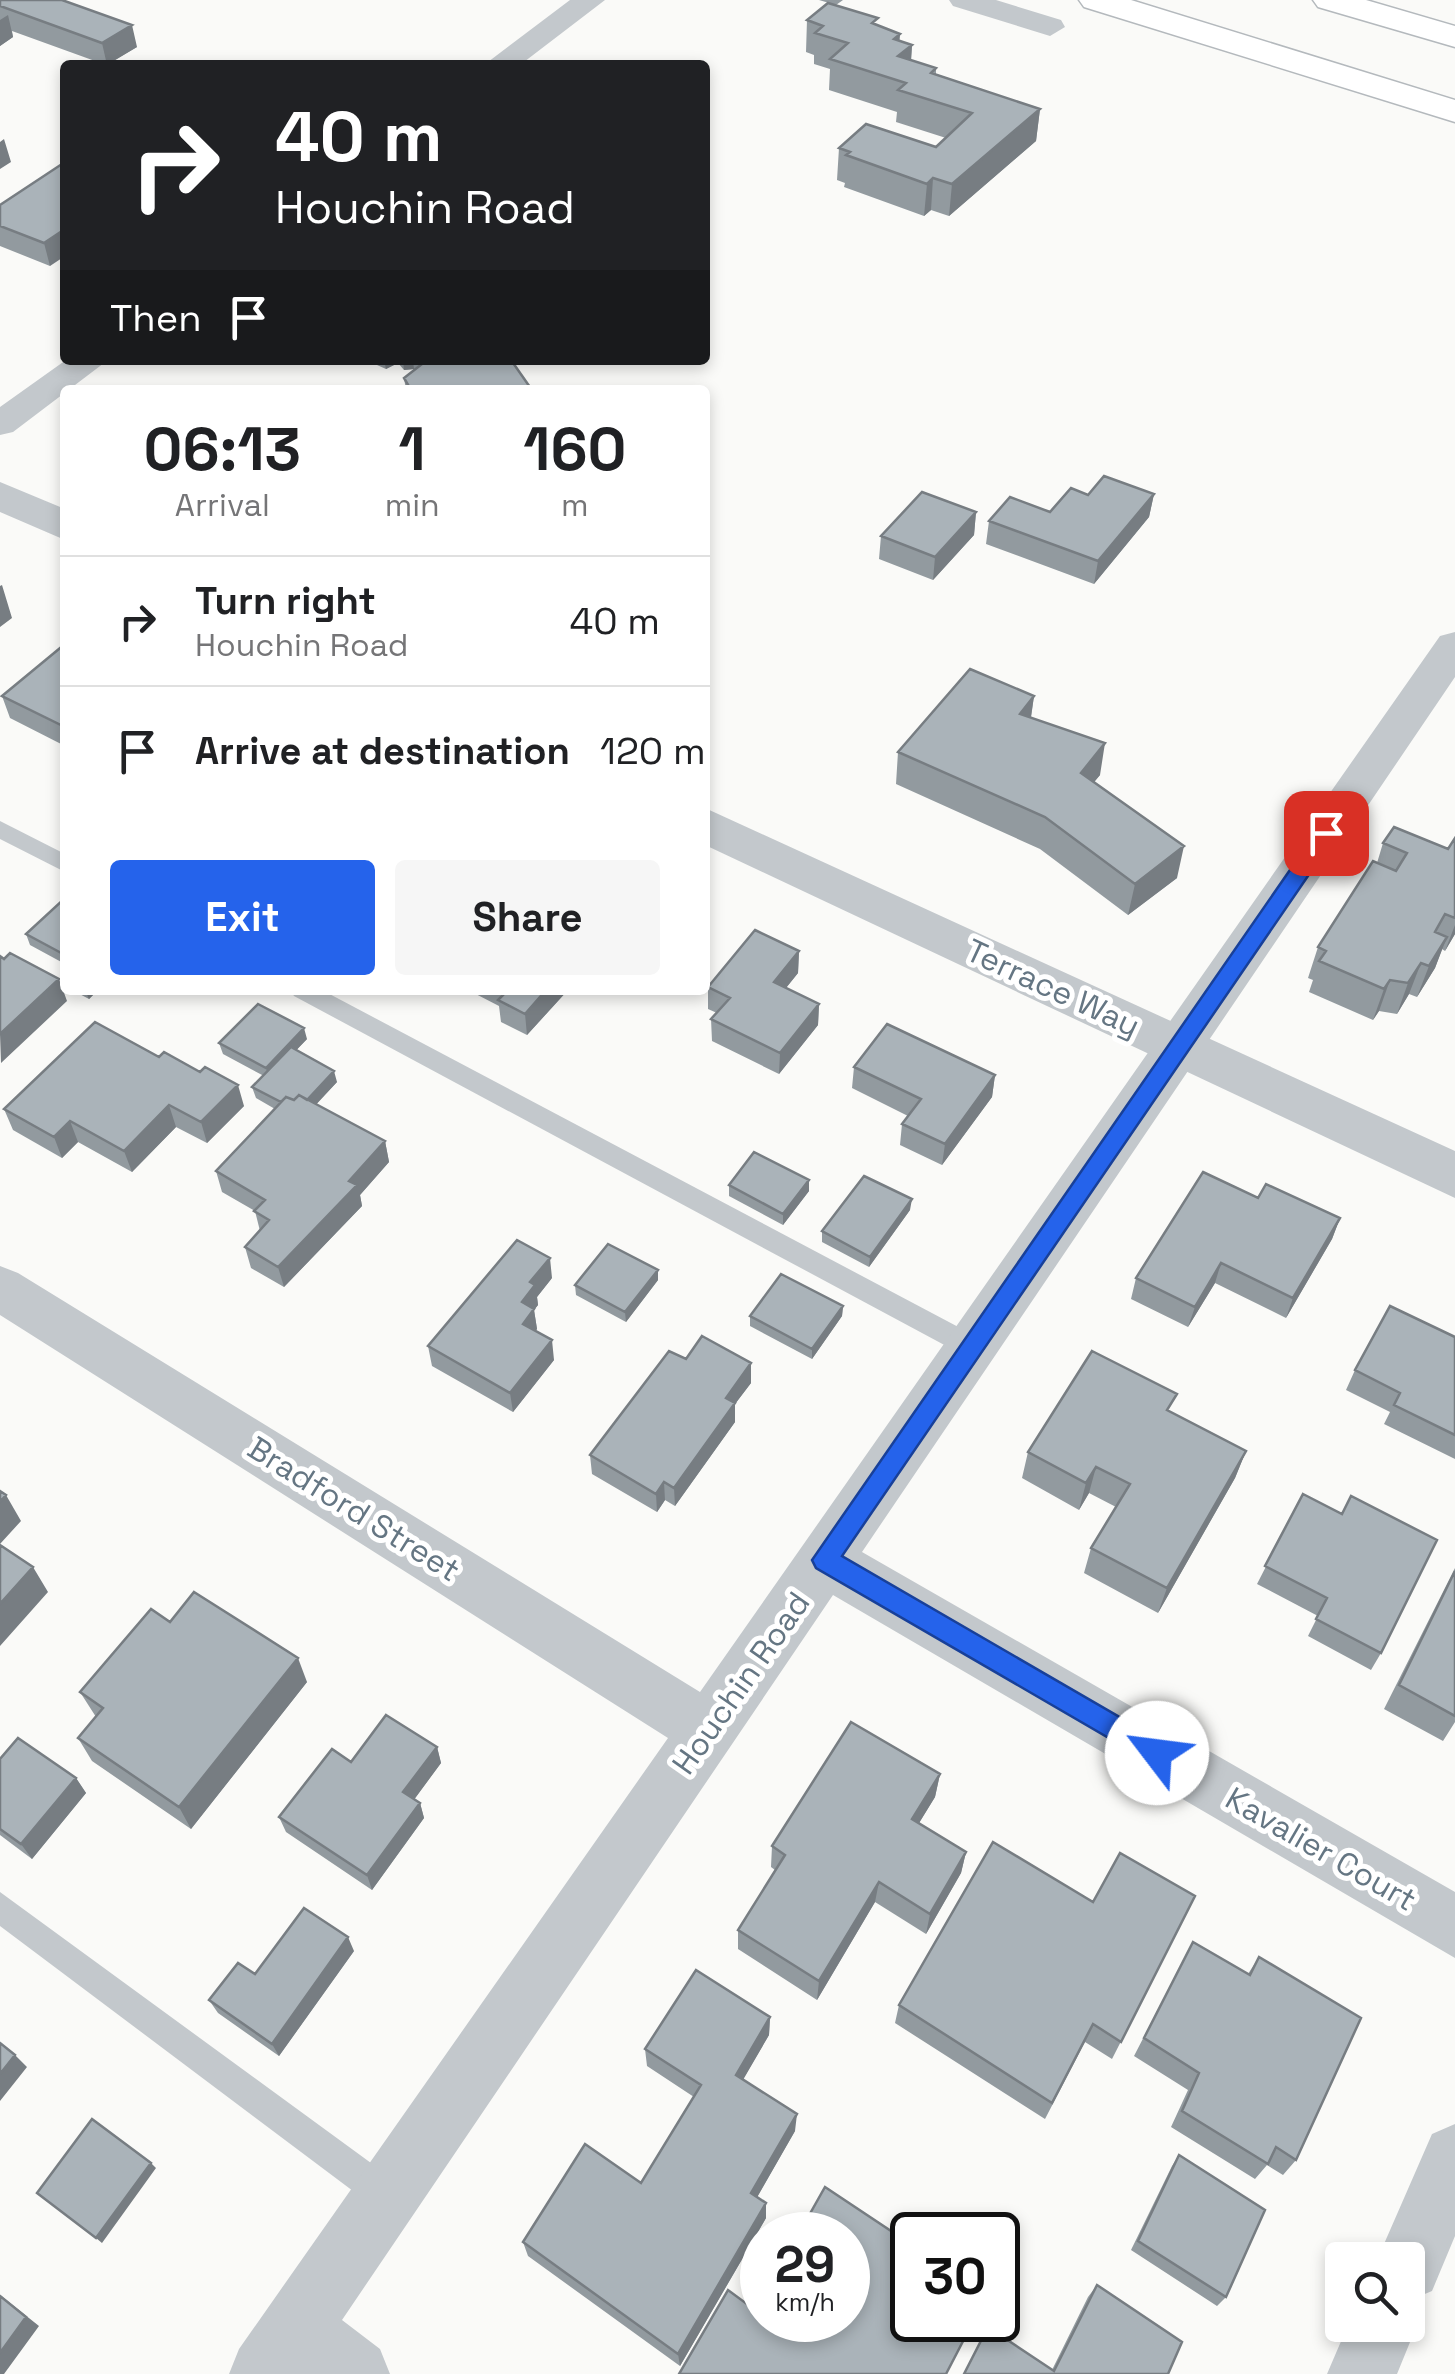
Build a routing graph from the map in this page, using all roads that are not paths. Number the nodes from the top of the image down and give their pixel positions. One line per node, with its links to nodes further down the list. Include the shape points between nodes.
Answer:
1 (590, 0): 7 (street)
2 (964, 0): 5 (street)
3 (1096, 0): 8 (highway)
4 (1330, 0): 6 (highway)
5 (1050, 26)
6 (1455, 37)
7 (507, 60)
8 (1455, 110)
9 (83, 365): 10 (street)
10 (0, 424)
11 (0, 496): 12 (street)
12 (60, 524)
13 (1455, 646): 18 (street, Houchin Road)
14 (710, 827): 18 (street, Terrace Way)
15 (0, 829): 16 (lane)
16 (60, 861)
17 (311, 995): 21 (lane)
18 (1179, 1047): 19 (street, Terrace Way); 21 (street, Houchin Road)
19 (1455, 1176)
20 (0, 1288): 23 (street, Bradford Street)
21 (972, 1347): 22 (street, Houchin Road)
22 (825, 1560): 23 (street, Houchin Road); 25 (street, Kavalier Court)
23 (708, 1730): 27 (street, Houchin Road)
24 (0, 1908): 27 (lane)
25 (1455, 1927)
26 (1455, 2157): 28 (street)
27 (388, 2195): 30 (street, Houchin Road)
28 (1419, 2242)
29 (1376, 2342): 32 (street)
30 (280, 2351): 31 (street)
31 (355, 2374)
32 (1362, 2374)

